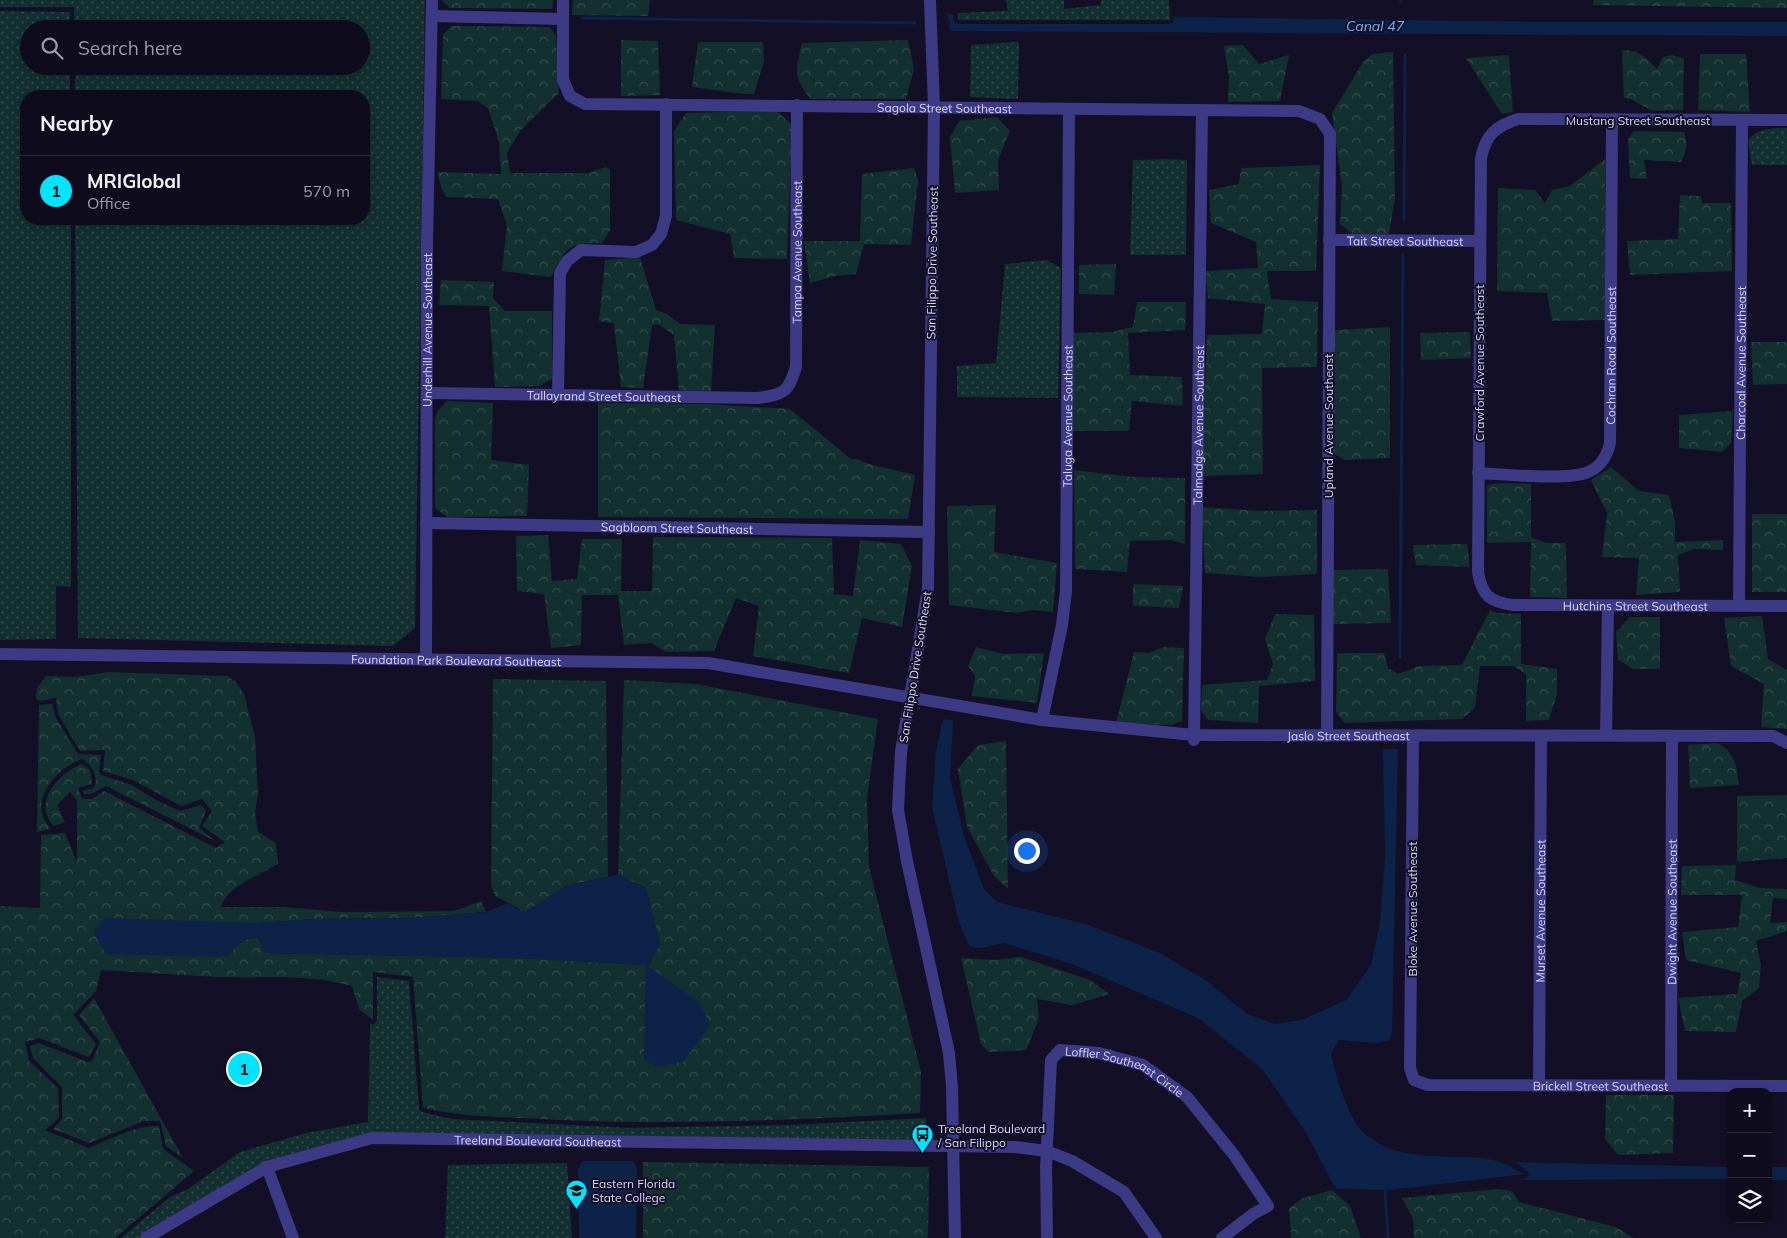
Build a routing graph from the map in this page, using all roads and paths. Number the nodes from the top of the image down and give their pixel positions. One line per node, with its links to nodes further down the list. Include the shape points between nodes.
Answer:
1 (432, 0): 4 (street, Underhill Avenue Southeast)
2 (564, 0): 5 (street)
3 (930, 0): 8 (street, San Filippo Drive Southeast)
4 (432, 16): 5 (street); 18 (street, Underhill Avenue Southeast, via 427,243)
5 (562, 19): 6 (street, Sagola Street Southeast, via 563,80 570,96 585,104)
6 (666, 104): 7 (street, Sagola Street Southeast); 19 (street, via 666,216 661,234 652,246 636,252 581,250 567,261 560,273)
7 (797, 105): 8 (street, Sagola Street Southeast); 20 (street, Tampa Avenue Southeast, via 796,367 791,384)
8 (934, 106): 9 (street, Sagola Street Southeast); 23 (street, San Filippo Drive Southeast)
9 (1069, 109): 10 (street, Sagola Street Southeast); 31 (street, Taluga Avenue Southeast, via 1066,591)
10 (1202, 111): 11 (street, Sagola Street Southeast, via 1299,111); 35 (street, Talmadge Avenue Southeast)
11 (1320, 119): 16 (street, Upland Avenue Southeast, via 1330,134)
12 (1612, 120): 13 (street, Mustang Street Southeast); 15 (street, Mustang Street Southeast, via 1518,119); 21 (street, Cochran Road Southeast, via 1608,454 1599,466 1587,473 1571,476)
13 (1742, 120): 14 (street, Mustang Street Southeast); 25 (street, Charcoal Avenue Southeast)
14 (1787, 120)
15 (1492, 131): 17 (street, Crawford Avenue Southeast, via 1484,144 1481,159)
16 (1329, 240): 17 (street, Tait Street Southeast); 32 (street, Upland Avenue Southeast)
17 (1480, 241): 21 (street, Crawford Avenue Southeast)
18 (428, 393): 19 (street, Tallayrand Street Southeast); 22 (street, Underhill Avenue Southeast)
19 (558, 394): 20 (street, Tallayrand Street Southeast, via 758,398)
20 (781, 394)
21 (1478, 473): 24 (street, Crawford Avenue Southeast, via 1478,572)
22 (426, 523): 23 (street, Sagbloom Street Southeast); 29 (street, Underhill Avenue Southeast)
23 (928, 532): 30 (street, San Filippo Drive Southeast, via 928,588)
24 (1486, 595): 26 (street, Hutchins Street Southeast, via 1498,603 1514,605)
25 (1739, 605): 26 (street, Hutchins Street Southeast); 27 (street, Hutchins Street Southeast)
26 (1608, 606): 34 (street)
27 (1787, 606)
28 (0, 654): 29 (street, Foundation Park Boulevard Southeast)
29 (426, 660): 30 (street, Foundation Park Boulevard Southeast, via 708,663)
30 (910, 699): 31 (street, Jaslo Street Southeast); 43 (street, San Filippo Drive Southeast, via 901,752 898,810 949,1053)
31 (1042, 720): 35 (street, Jaslo Street Southeast)
32 (1327, 736): 35 (street, Jaslo Street Southeast); 36 (street, Jaslo Street Southeast)
33 (1542, 736): 34 (street, Jaslo Street Southeast); 36 (street, Jaslo Street Southeast); 40 (street, Murset Avenue Southeast)
34 (1606, 736): 37 (street, Jaslo Street Southeast)
35 (1194, 737)
36 (1413, 737): 39 (street, Bloke Avenue Southeast, via 1410,1068)
37 (1672, 738): 38 (street, Jaslo Street Southeast, via 1773,736); 41 (street, Dwight Avenue Southeast)
38 (1787, 743)
39 (1414, 1080): 40 (street, Brickell Street Southeast, via 1428,1085)
40 (1539, 1085): 41 (street, Brickell Street Southeast)
41 (1671, 1086): 42 (street, Brickell Street Southeast)
42 (1787, 1086)
43 (954, 1146): 44 (street, Treeland Boulevard Southeast); 45 (street, Treeland Boulevard Southeast, via 372,1138); 48 (street, San Filippo Drive Southeast)
44 (1047, 1151): 49 (street, Loffler Southeast Circle); 50 (street, Treeland Boulevard Southeast, via 1072,1161 1124,1192); 51 (street, Loffler Southeast Circle, via 1052,1060 1060,1050 1099,1053 1143,1065 1187,1097 1234,1155 1268,1206 1252,1214)
45 (267, 1167): 46 (street, Treeland Boulevard Southeast); 47 (street)
46 (146, 1238)
47 (293, 1238)
48 (955, 1238)
49 (1047, 1238)
50 (1156, 1238)
51 (1222, 1238)

